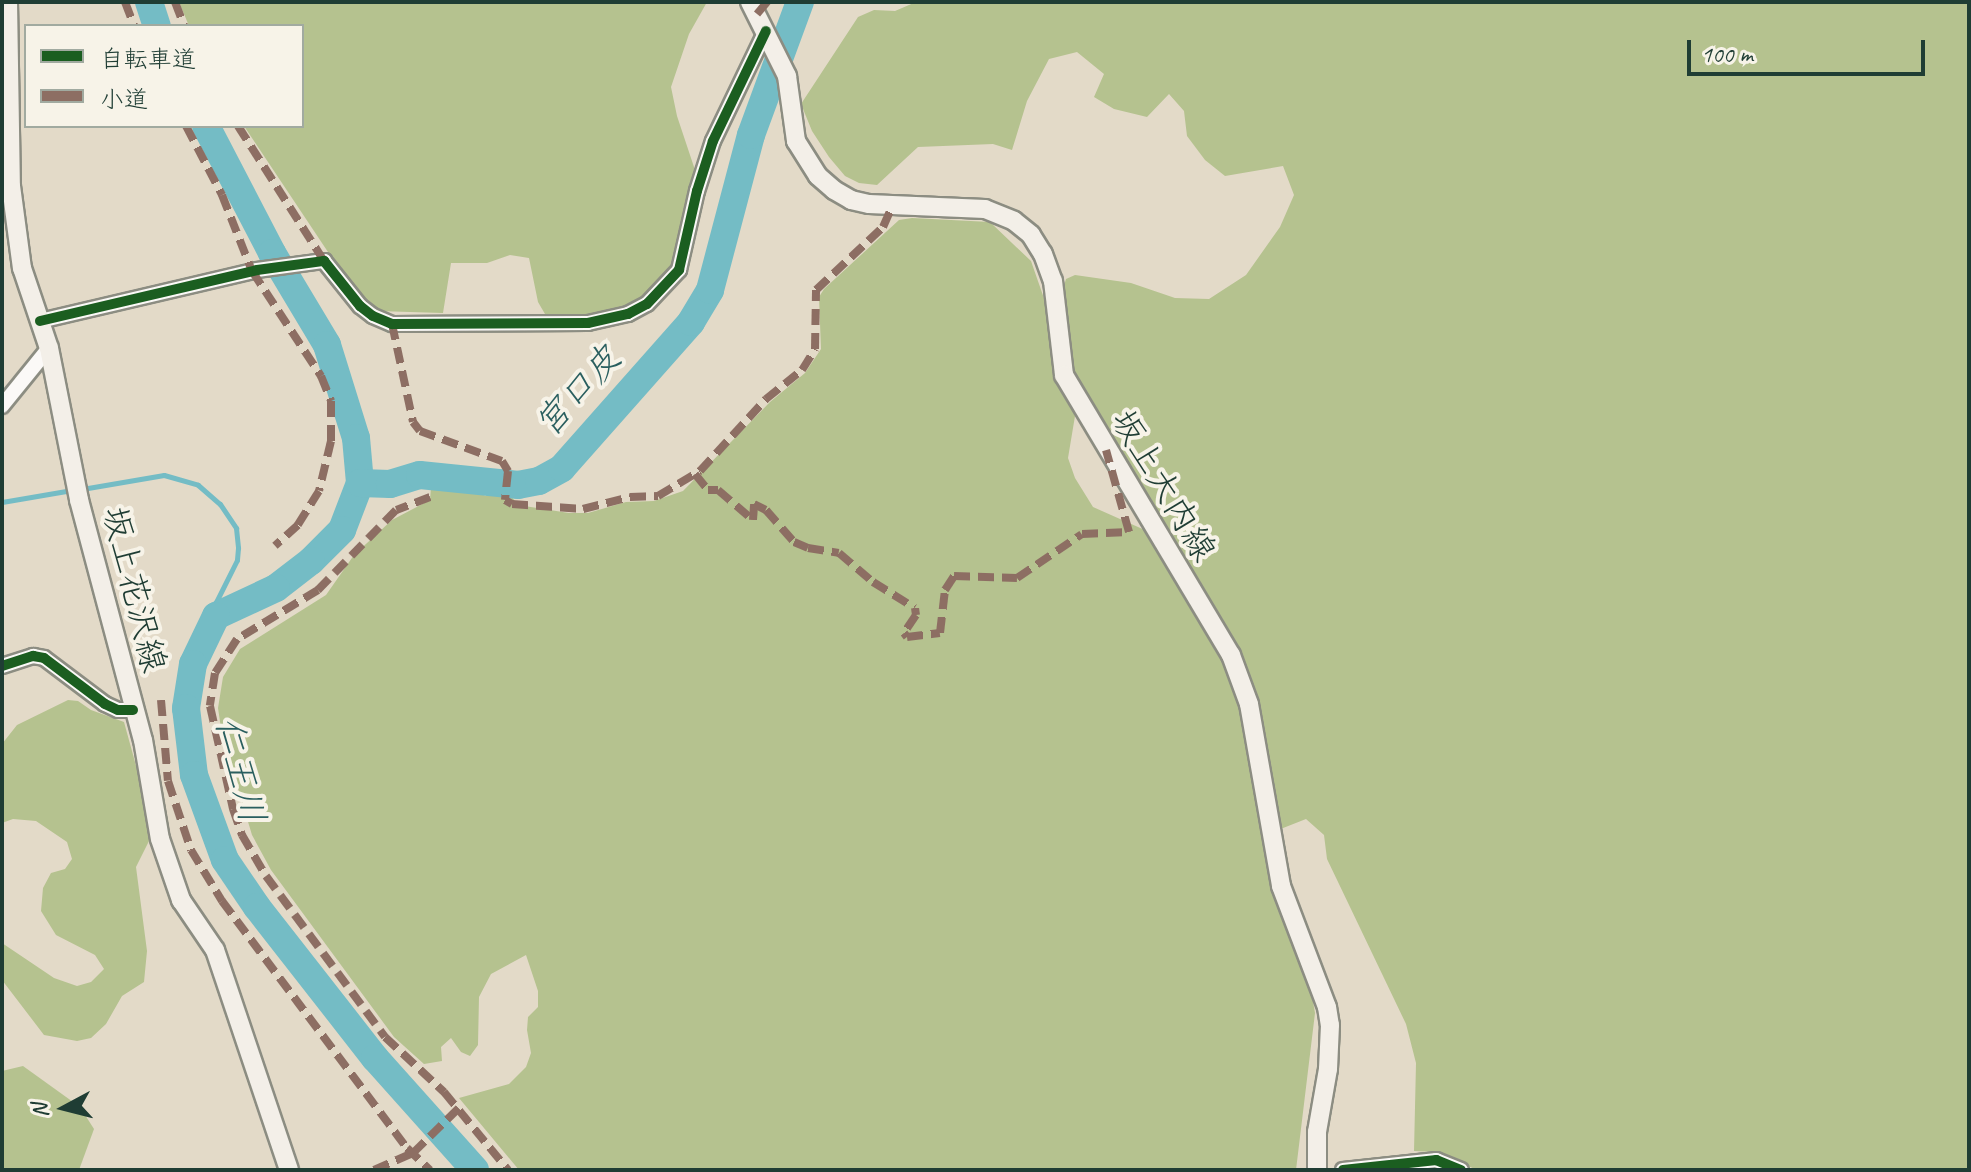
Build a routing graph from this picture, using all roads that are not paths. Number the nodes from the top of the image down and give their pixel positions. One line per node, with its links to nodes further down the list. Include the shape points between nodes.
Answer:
1 (8, 2): 4 (main road, 坂上花沢線, via 11,186 22,268)
2 (750, 2): 3 (main road, 坂上大内線)
3 (769, 36): 4 (street, via 713,141 679,270 647,304 608,320 392,324 360,306 324,261 257,270); 10 (main road, 坂上大内線, via 787,76 796,141 818,176 834,190 869,204 985,209 1014,221 1043,254 1053,281 1064,375 1231,655 1249,704 1281,886 1330,1025)
4 (40, 321): 5 (main road, 坂上花沢線)
5 (49, 348): 6 (street); 8 (main road, 坂上花沢線, via 78,492)
6 (2, 406)
7 (2, 666): 8 (street, via 44,658 105,704)
8 (133, 710): 9 (main road, 坂上花沢線, via 160,839 176,888 215,950)
9 (289, 1170)
10 (1317, 1170)
11 (1343, 1170): 12 (street, via 1436,1160)
12 (1461, 1170)

